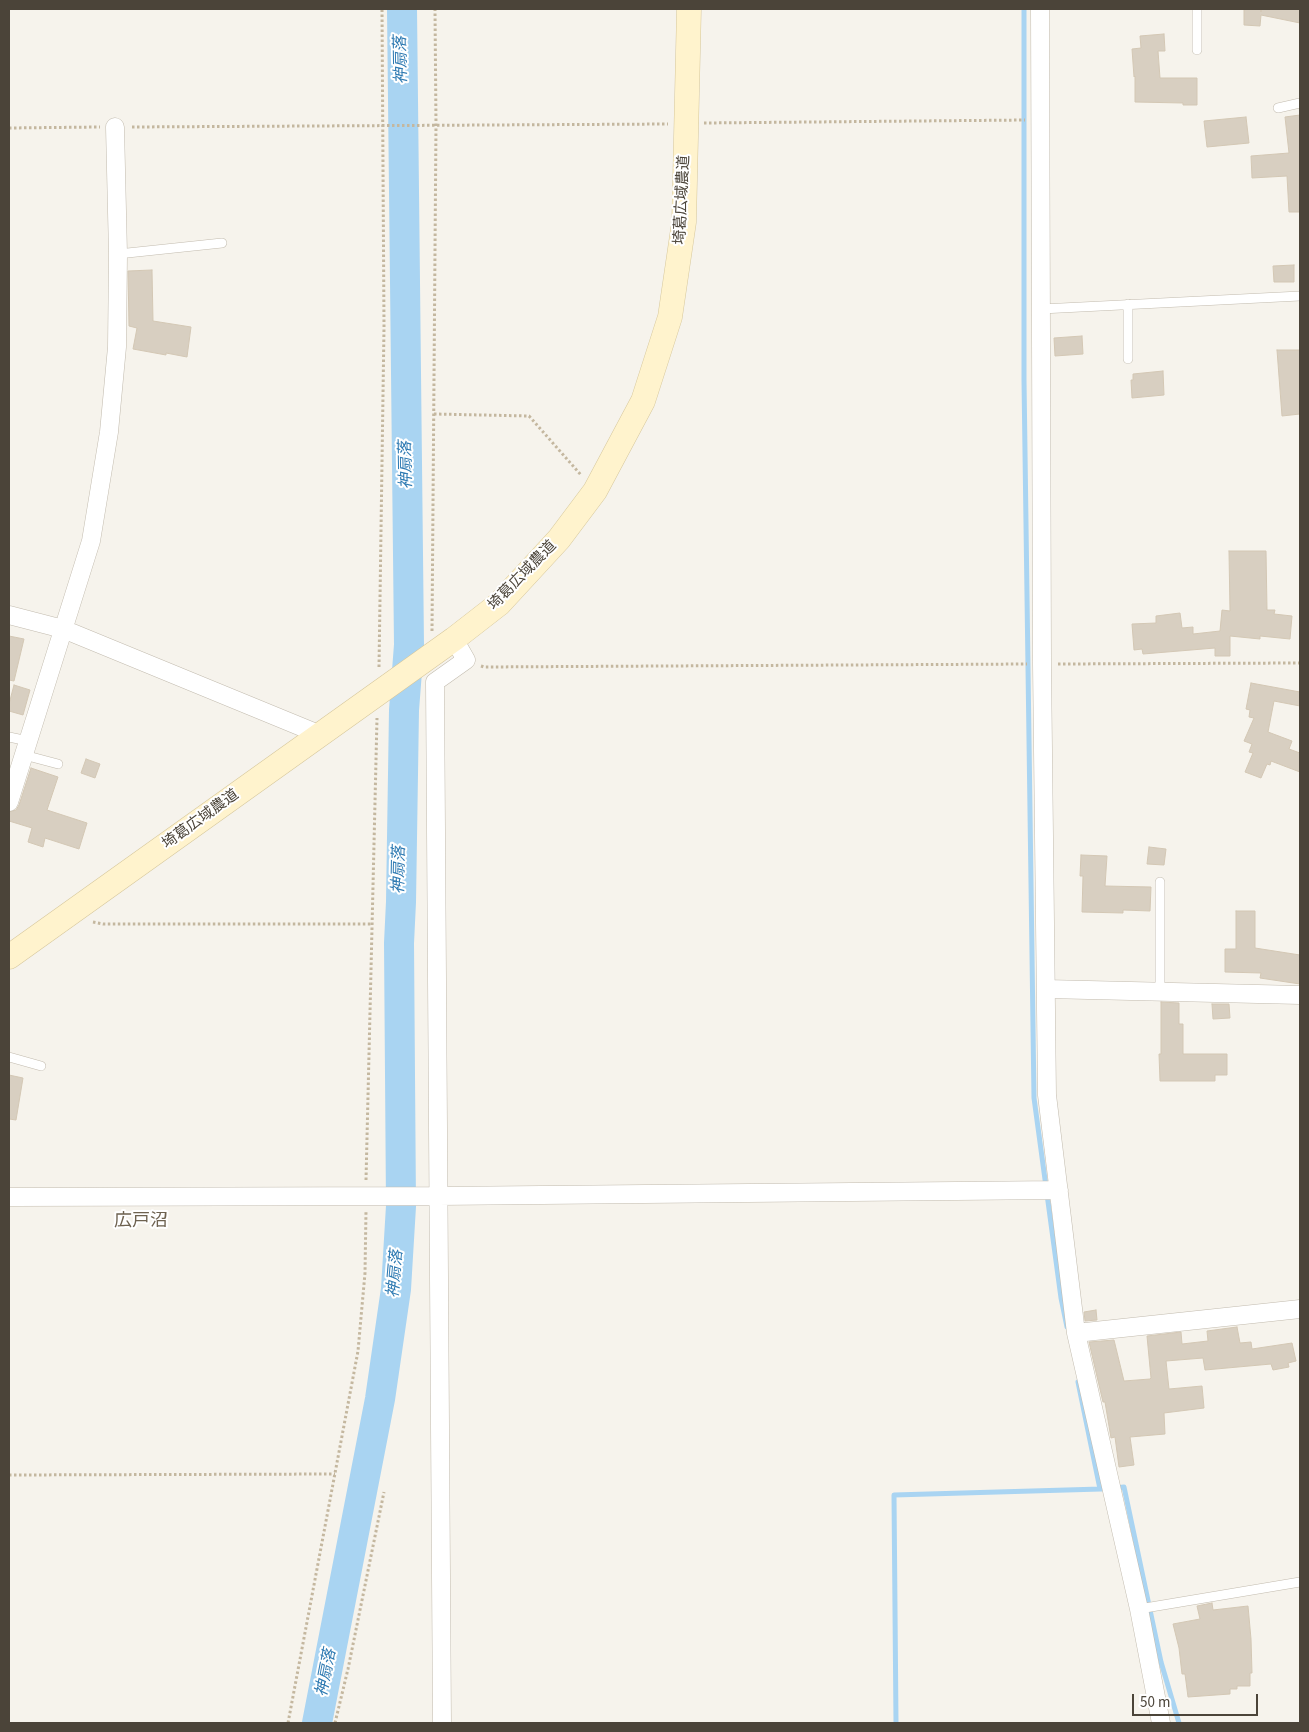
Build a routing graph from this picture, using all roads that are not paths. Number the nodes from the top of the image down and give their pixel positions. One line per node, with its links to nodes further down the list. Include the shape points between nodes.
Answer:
1 (689, 9): 16 (street, 埼葛広域農道, via 684,222 670,318 642,401 595,491 559,539 499,604)
2 (1040, 9): 12 (street)
3 (1197, 9): 4 (lane)
4 (1197, 50)
5 (1300, 103): 6 (lane)
6 (1278, 108)
7 (115, 127): 9 (street)
8 (222, 243): 9 (lane)
9 (118, 254): 15 (street, via 117,347 109,432 91,542)
10 (1300, 296): 11 (lane)
11 (1128, 304): 12 (lane); 13 (lane)
12 (1042, 309): 24 (street)
13 (1128, 359)
14 (9, 615): 15 (street)
15 (63, 629): 17 (street); 19 (street)
16 (454, 639): 17 (street, 埼葛広域農道); 30 (street, via 466,660 435,682)
17 (321, 735): 23 (street, 埼葛広域農道)
18 (9, 737): 19 (lane)
19 (26, 748): 20 (lane); 21 (street)
20 (58, 764)
21 (9, 802)
22 (1160, 882): 25 (lane)
23 (9, 957)
24 (1046, 989): 25 (street); 29 (street, via 1047,1095)
25 (1160, 992): 26 (street)
26 (1300, 995)
27 (9, 1057): 28 (lane)
28 (41, 1066)
29 (1058, 1190): 30 (street); 33 (street)
30 (438, 1196): 31 (street); 36 (street)
31 (9, 1197)
32 (1300, 1308): 33 (street)
33 (1076, 1333): 35 (street)
34 (1300, 1582): 35 (lane)
35 (1139, 1608): 37 (street)
36 (442, 1723)
37 (1161, 1723)

